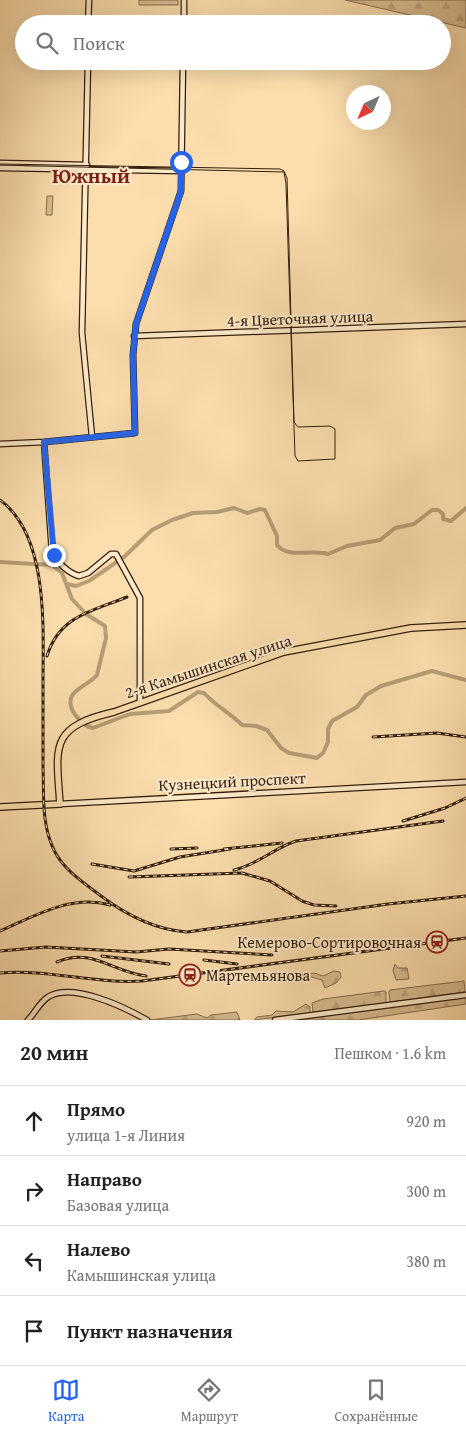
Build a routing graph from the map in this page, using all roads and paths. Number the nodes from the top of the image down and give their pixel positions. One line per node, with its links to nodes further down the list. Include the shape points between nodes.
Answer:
1 (89, 0): 3 (street)
2 (184, 0): 4 (street)
3 (88, 15)
4 (184, 15)
5 (88, 70): 8 (street)
6 (183, 70): 10 (street)
7 (0, 163): 8 (street)
8 (87, 166): 9 (street); 10 (street); 13 (street, via 82,333)
9 (0, 168)
10 (181, 168): 12 (street, via 180,196)
11 (466, 324): 12 (street, 4-я Цветочная улица)
12 (134, 336): 13 (street, via 135,433)
13 (92, 438): 14 (street)
14 (44, 442): 15 (street); 17 (street, via 52,552 56,559 79,576 112,554 119,557 140,598)
15 (0, 444)
16 (466, 625): 17 (main road, 2-я Камышинская улица, via 428,626 284,652)
17 (140, 701): 19 (main road, 2-я Камышинская улица, via 86,719 65,735 58,746)
18 (466, 782): 19 (street, Кузнецкий проспект)
19 (60, 804): 20 (main road, Кузнецкий проспект)
20 (0, 807)
21 (466, 995): 24 (street)
22 (28, 1020): 23 (street, via 47,998 65,993 100,999)
23 (146, 1020)
24 (275, 1020)

